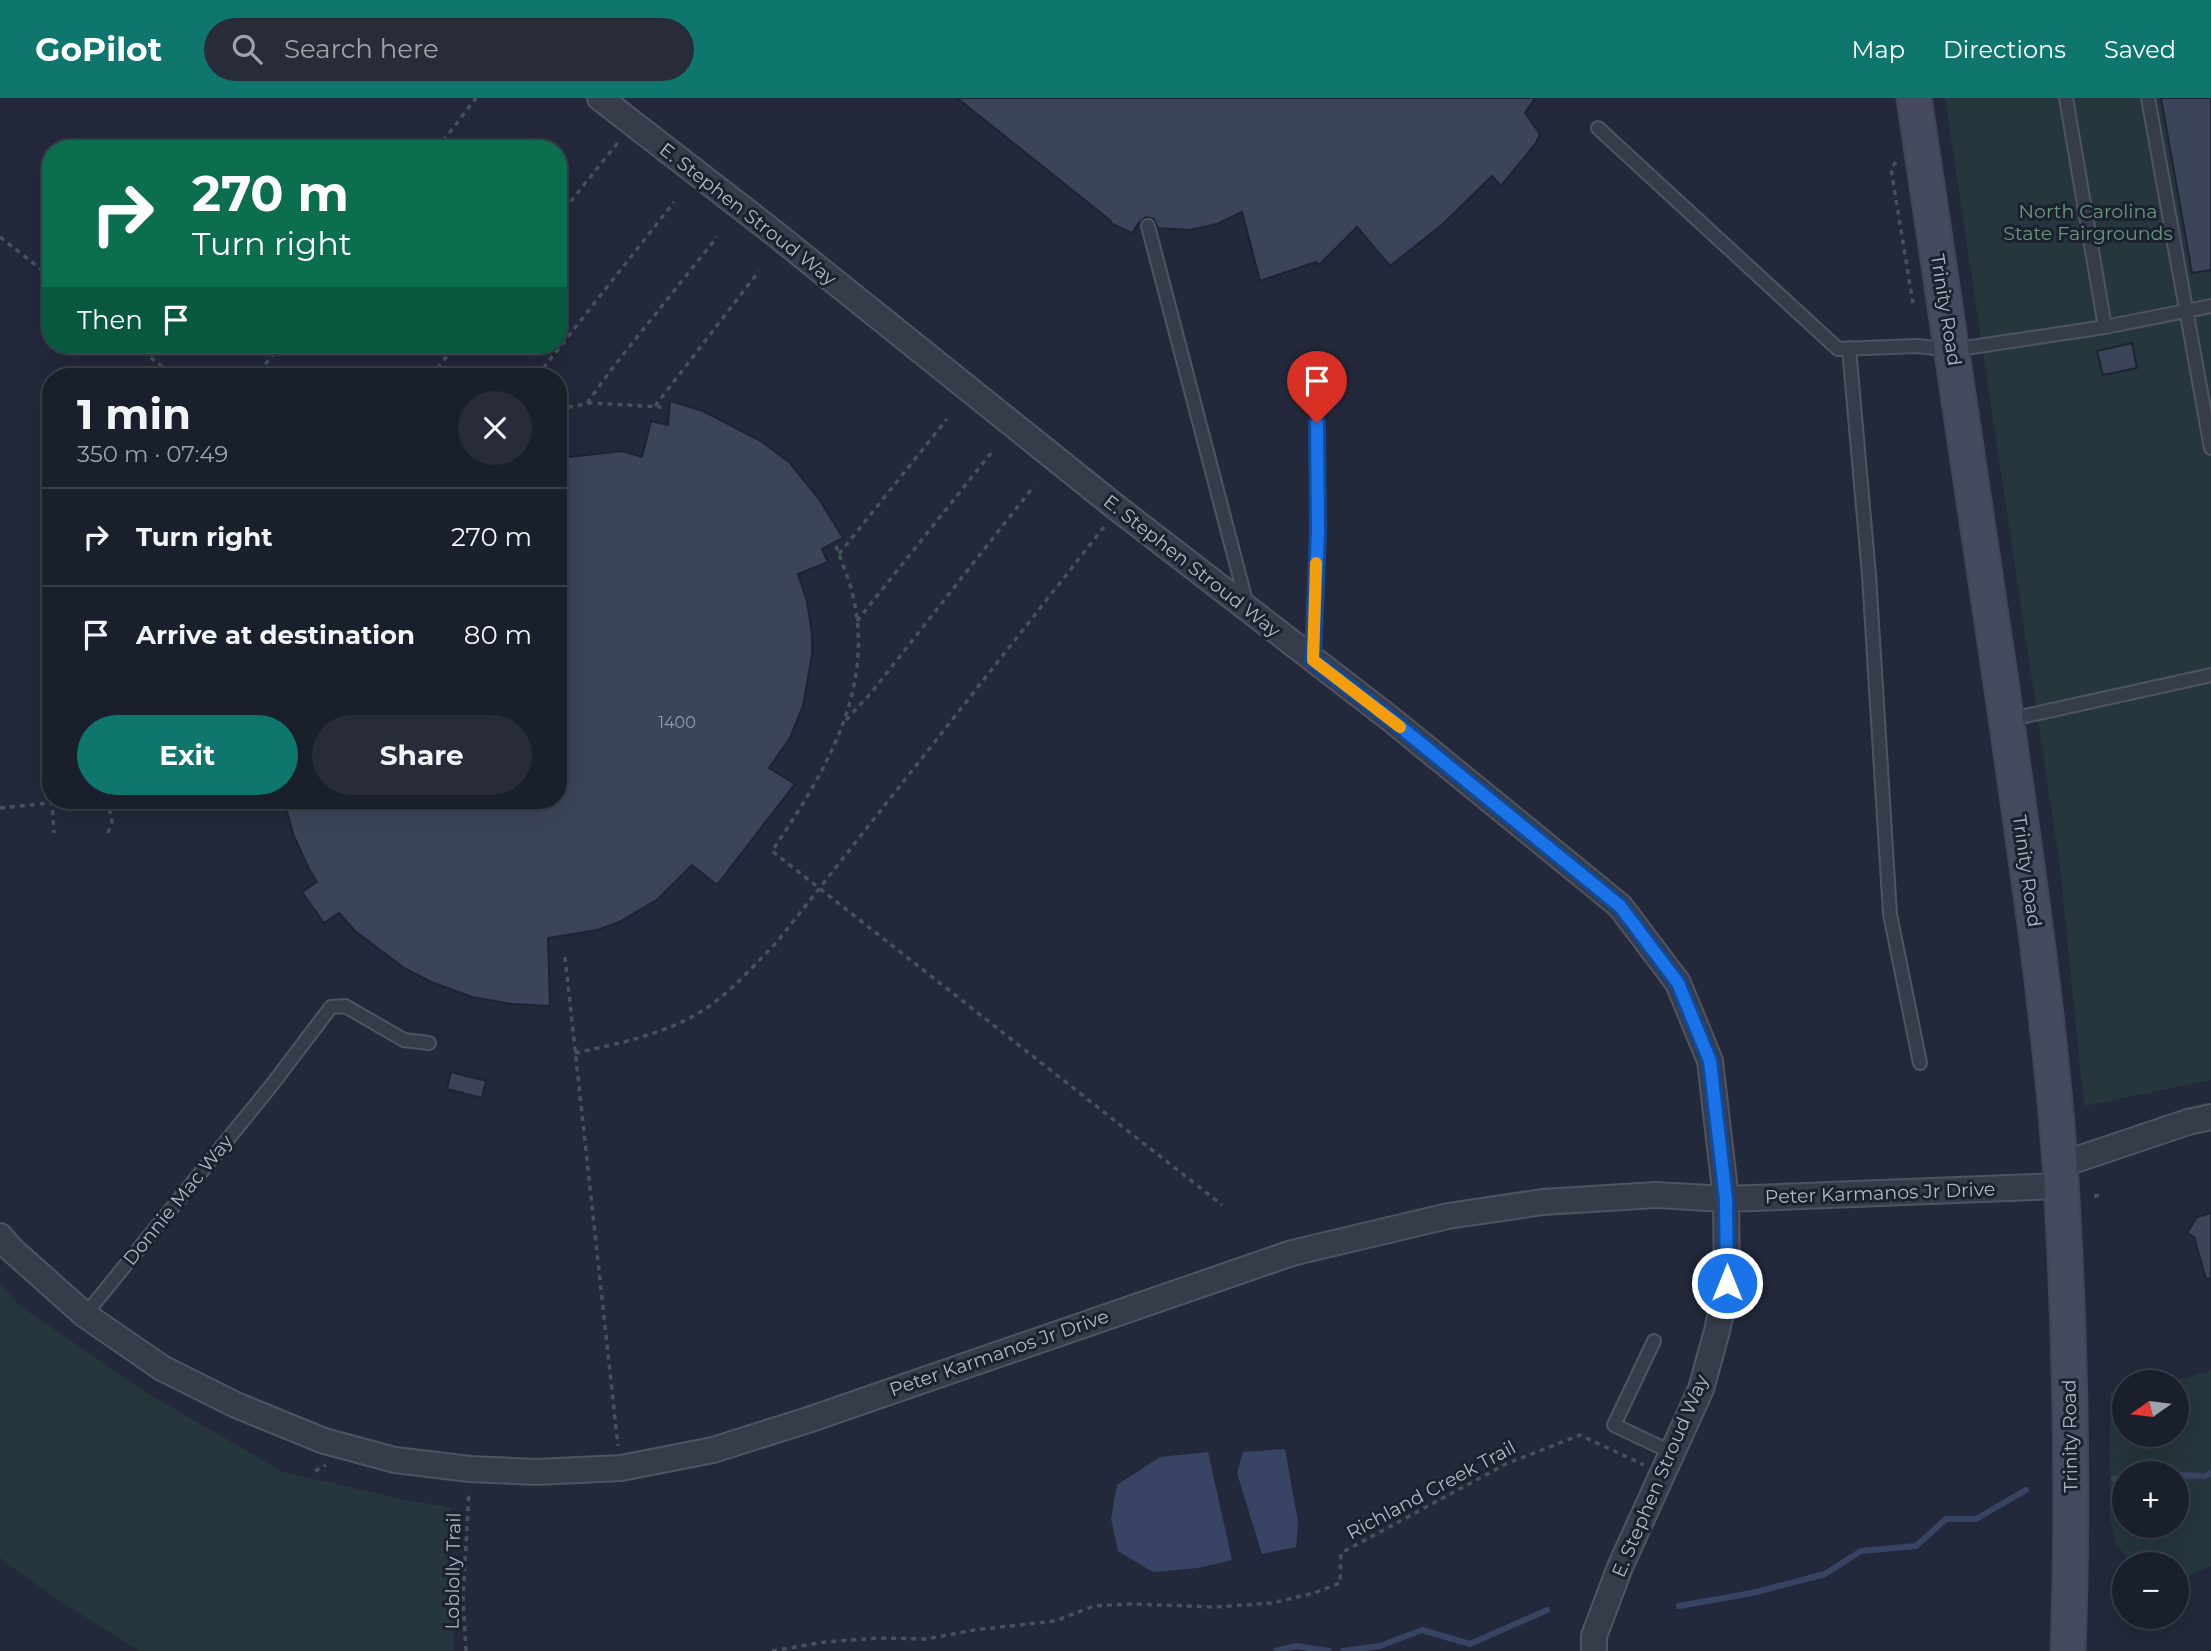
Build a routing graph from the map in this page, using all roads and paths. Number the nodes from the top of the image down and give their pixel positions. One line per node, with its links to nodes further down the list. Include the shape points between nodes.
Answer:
1 (477, 98): 8 (path)
2 (600, 98): 44 (street, E. Stephen Stroud Way)
3 (1914, 98): 23 (main road, Trinity Road)
4 (2066, 98): 20 (lane)
5 (2148, 98): 19 (lane)
6 (1598, 128): 22 (lane, via 1838,349)
7 (621, 138): 11 (path)
8 (444, 140)
9 (1894, 150): 17 (path, via 1896,163 1891,169)
10 (674, 202): 21 (path)
11 (567, 206)
12 (1148, 226): 44 (lane)
13 (0, 237): 15 (path)
14 (717, 237): 32 (path)
15 (42, 270)
16 (759, 271): 33 (path)
17 (1913, 303)
18 (2211, 306): 19 (lane)
19 (2187, 311): 20 (lane); 38 (lane)
20 (2105, 327): 23 (lane)
21 (567, 338)
22 (1849, 348): 23 (lane); 60 (lane, via 1869,575 1890,914)
23 (1952, 350): 48 (main road, Trinity Road)
24 (146, 354): 28 (path)
25 (274, 354): 29 (path)
26 (449, 354): 30 (path)
27 (554, 354): 31 (path)
28 (164, 368)
29 (262, 368)
30 (437, 368)
31 (543, 368)
32 (587, 403): 33 (path); 34 (path)
33 (655, 406): 35 (path)
34 (567, 407)
35 (661, 407)
36 (947, 419): 43 (path)
37 (1317, 423): 46 (lane)
38 (2211, 448)
39 (991, 453): 45 (path)
40 (1034, 486): 49 (path)
41 (1108, 522): 56 (path)
42 (836, 546): 43 (path)
43 (839, 554): 45 (path)
44 (1248, 610): 46 (street, E. Stephen Stroud Way)
45 (857, 621): 49 (path, via 858,665)
46 (1313, 660): 65 (street, E. Stephen Stroud Way, via 1620,906 1678,983 1710,1061)
47 (2211, 675): 48 (lane)
48 (2006, 720): 62 (main road, Trinity Road, via 2042,982)
49 (845, 722): 56 (path, via 804,804 772,852)
50 (42, 802): 51 (path)
51 (0, 808)
52 (52, 809): 54 (path)
53 (110, 809): 55 (path, via 112,822)
54 (54, 833)
55 (107, 833)
56 (819, 888): 59 (path, via 777,942 729,990 698,1013 657,1033); 66 (path)
57 (565, 957): 59 (path)
58 (429, 1043): 68 (lane, Donnie Mac Way, via 404,1040 345,1006 331,1007)
59 (575, 1054): 70 (path)
60 (1920, 1063)
61 (2211, 1116): 62 (street, Peter Karmanos Jr Drive)
62 (2060, 1175): 65 (street, Peter Karmanos Jr Drive); 77 (main road, Trinity Road, via 2071,1450)
63 (2094, 1195): 64 (path)
64 (2104, 1195)
65 (1726, 1199): 68 (street, Peter Karmanos Jr Drive, via 1656,1195 1543,1202 1448,1216 1324,1245 808,1420 713,1450 621,1468 470,1469 395,1460 324,1441 162,1368); 71 (street, E. Stephen Stroud Way, via 1727,1283 1717,1331 1701,1389)
66 (1223, 1205)
67 (0, 1236): 68 (street, Peter Karmanos Jr Drive)
68 (85, 1315)
69 (1654, 1341): 71 (lane, via 1614,1425)
70 (619, 1449)
71 (1673, 1452): 76 (street, E. Stephen Stroud Way, via 1620,1567 1594,1636)
72 (1627, 1458): 75 (path, Richland Creek Trail, via 1580,1435 1506,1464 1340,1553 1340,1583 1272,1603 1094,1606 1055,1621 926,1639 825,1642)
73 (469, 1491): 74 (path, Loblolly Trail, via 463,1598)
74 (466, 1651)
75 (772, 1651)
76 (1594, 1651)
77 (2068, 1651)

